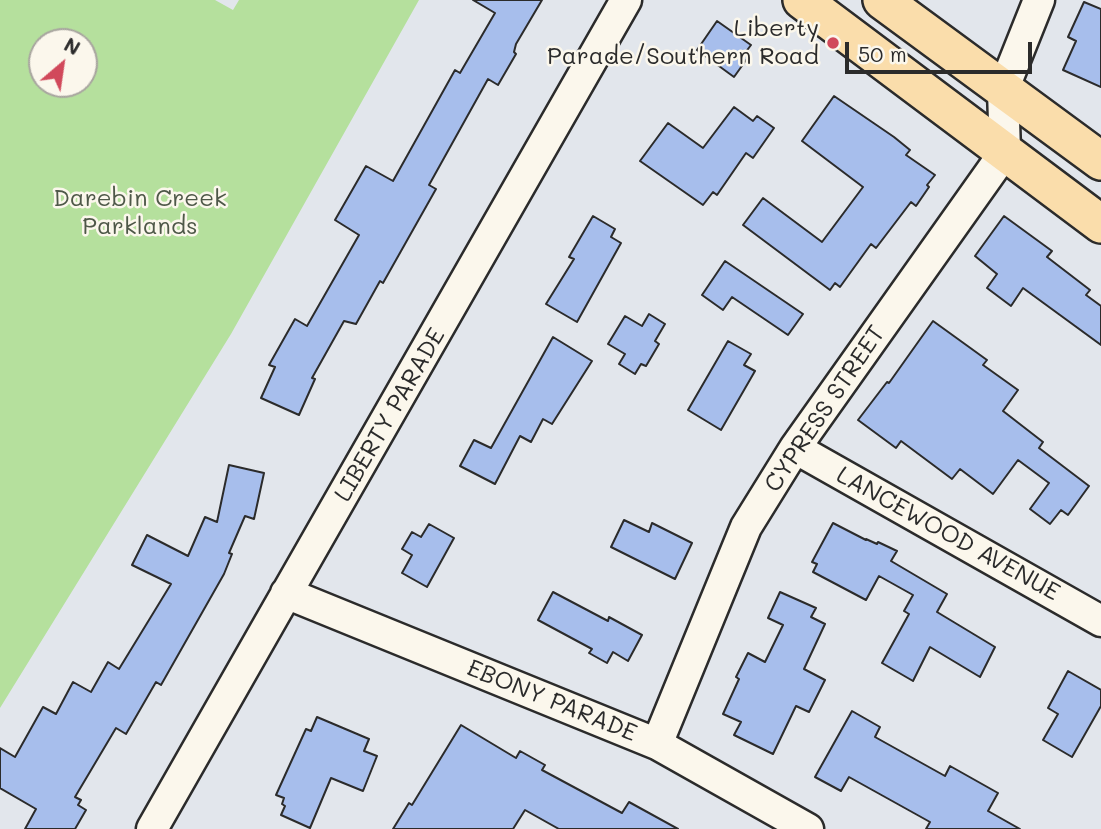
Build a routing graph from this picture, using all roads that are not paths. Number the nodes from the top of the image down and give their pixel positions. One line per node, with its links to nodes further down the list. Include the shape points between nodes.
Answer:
1 (626, 0): 10 (street, LIBERTY PARADE)
2 (802, 0): 6 (main road)
3 (882, 0): 5 (main road)
4 (1040, 0): 5 (street)
5 (1003, 90): 6 (street); 7 (main road)
6 (1005, 152): 8 (main road); 9 (street, CYPRESS STREET)
7 (1101, 161)
8 (1101, 224)
9 (796, 447): 11 (street, LANCEWOOD AVENUE); 12 (street, CYPRESS STREET, via 746,527)
10 (286, 593): 12 (street, EBONY PARADE); 13 (street, LIBERTY PARADE)
11 (1101, 621)
12 (657, 744): 14 (street, EBONY PARADE)
13 (152, 829)
14 (808, 829)

